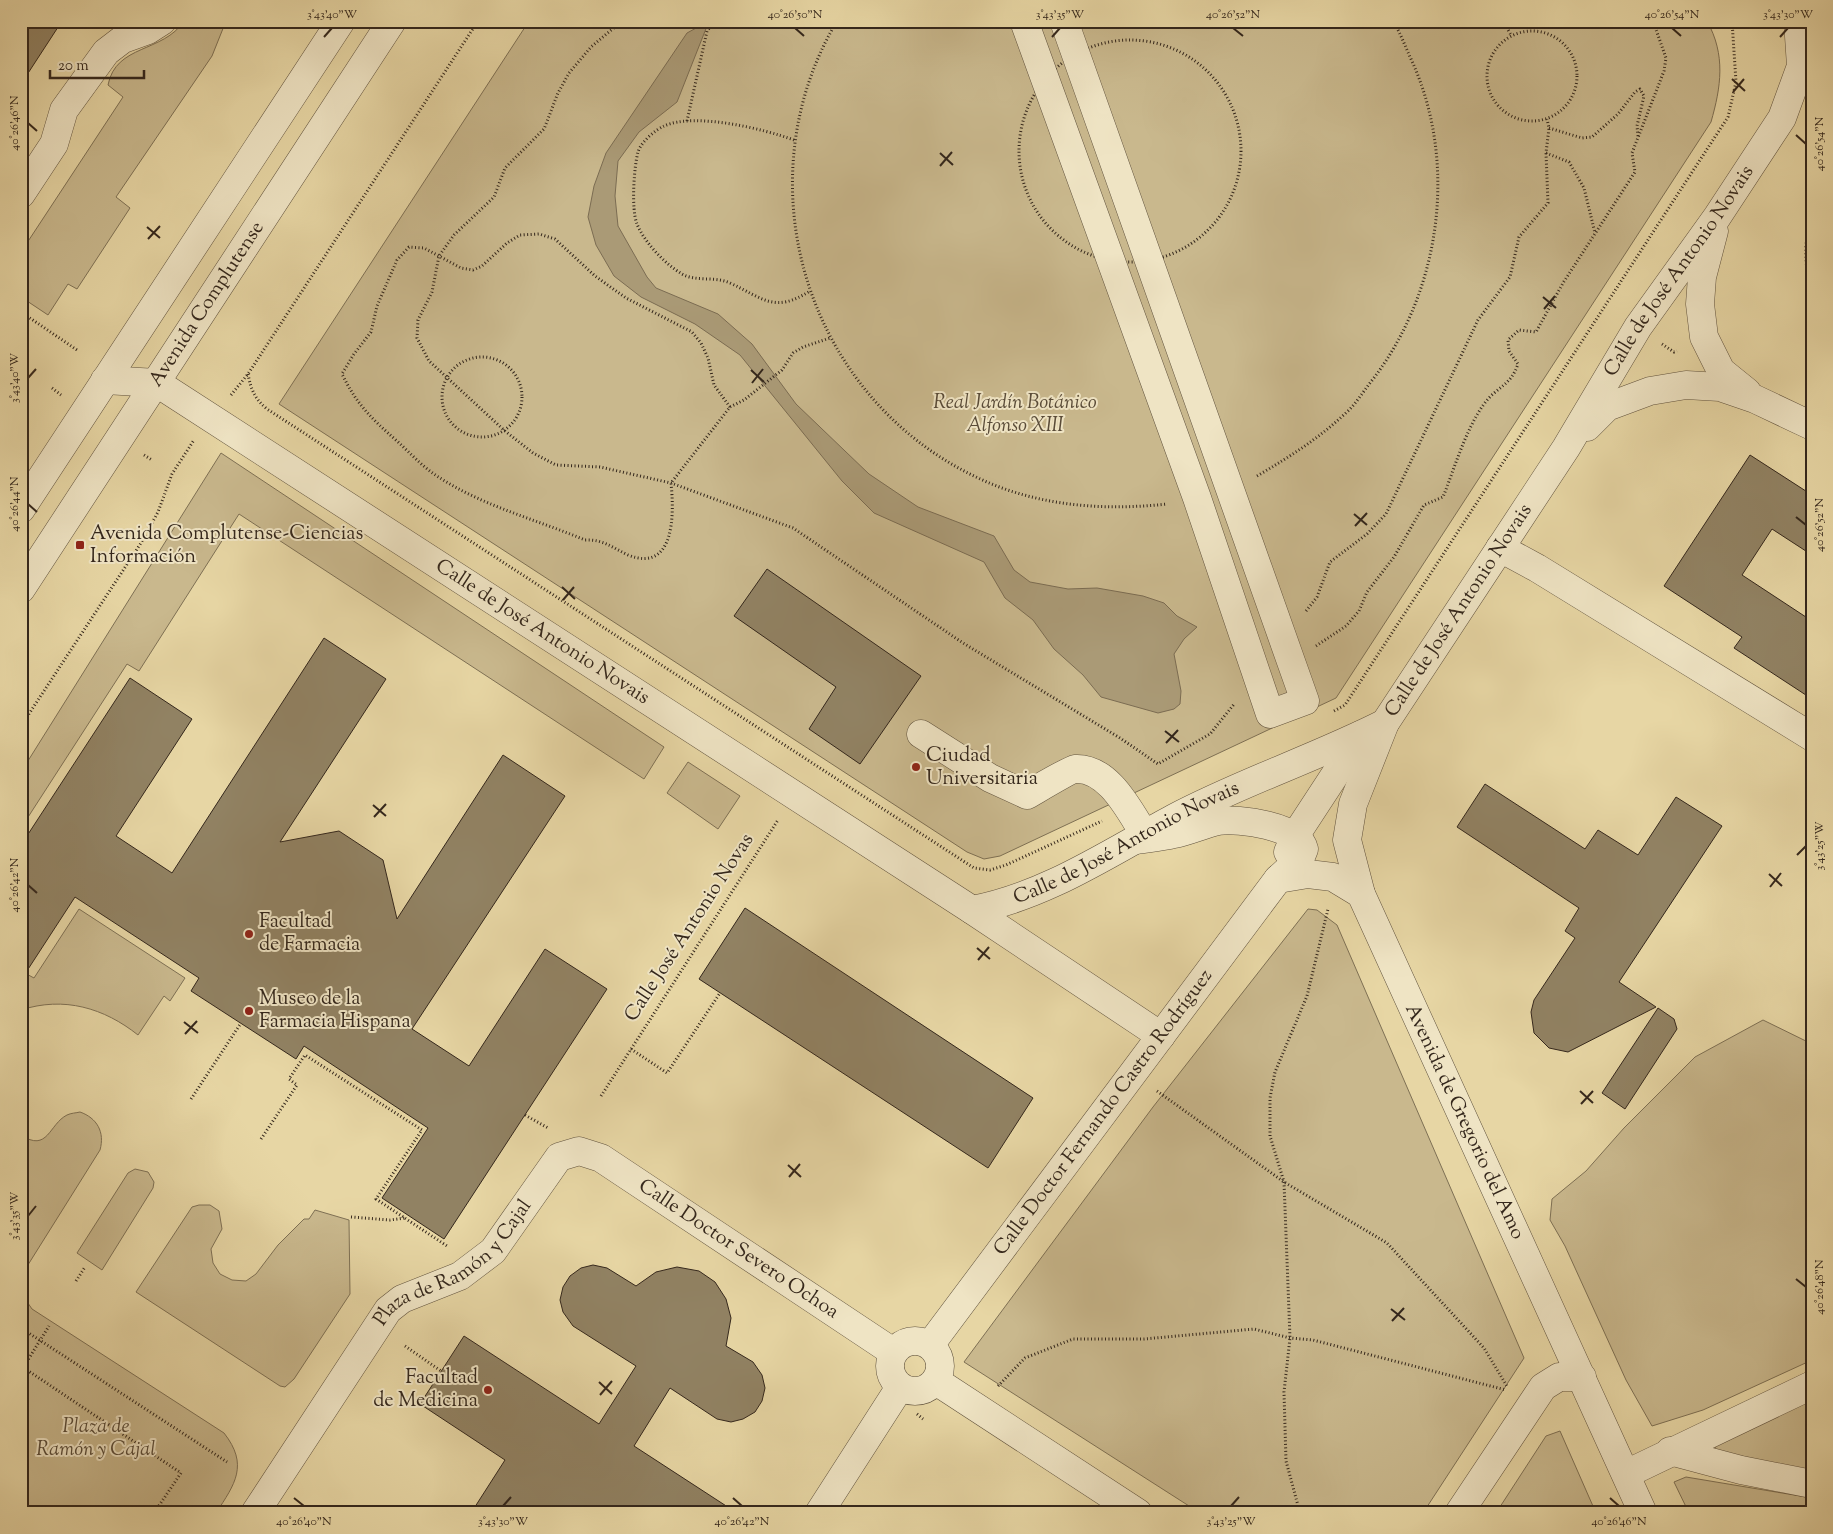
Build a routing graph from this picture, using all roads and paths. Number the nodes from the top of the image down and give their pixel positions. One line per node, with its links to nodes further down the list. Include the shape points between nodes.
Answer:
1 (162, 21): 26 (street, via 123,39 106,52 64,110 54,144)
2 (341, 21): 42 (street)
3 (392, 21): 43 (street, Avenida Complutense)
4 (478, 21): 40 (path)
5 (622, 21): 31 (path, via 591,47 569,72 544,129 505,168 494,197 454,235)
6 (715, 21): 21 (path, via 707,31)
7 (837, 21): 24 (path, via 824,43 806,90)
8 (1024, 21): 17 (street)
9 (1064, 21): 16 (street)
10 (1393, 21): 52 (path, via 1420,79 1435,136 1439,195 1432,254 1414,310 1387,362 1350,409 1306,447)
11 (1503, 21): 15 (path)
12 (1654, 21): 23 (path, via 1666,58)
13 (1732, 21): 60 (path, via 1736,82 1728,117 1345,705)
14 (1803, 23): 19 (street, Calle de José Antonio Novais, via 1801,66)
15 (1511, 35): 20 (path, via 1491,56 1487,84 1492,98 1512,117 1527,122); 20 (path, via 1539,31 1554,36 1574,59 1578,74 1576,90 1568,104)
16 (1074, 54): 30 (path, via 1102,43 1132,40 1161,44 1188,56 1211,75 1229,100 1239,128 1242,157 1236,186 1223,213 1203,236); 52 (street)
17 (1045, 79): 32 (street); 32 (path, via 1029,103 1020,132 1019,161 1025,190 1039,216 1059,237 1084,253)
18 (1812, 101): 19 (street, Calle de José Antonio Novais)
19 (1782, 118): 27 (street, Calle de José Antonio Novais)
20 (1547, 120): 22 (path)
21 (687, 121): 24 (path, via 764,129); 33 (path, via 664,126 638,151 634,208 637,224 648,242 683,275 722,279 772,303 794,301)
22 (1549, 128): 23 (path, via 1582,138 1592,136 1640,89 1644,96 1637,126); 25 (path)
23 (1638, 139): 29 (path, via 1632,153 1635,172)
24 (794, 140): 33 (path, via 792,191 796,233)
25 (1546, 153): 29 (path, via 1569,162 1584,188); 57 (path, via 1548,203 1518,237 1510,277 1478,320 1386,514 1368,534 1330,562 1317,597 1300,617)
26 (21, 194)
27 (1717, 217): 44 (street, via 1702,277 1700,304 1704,337 1721,371); 50 (street, Calle de José Antonio Novais, via 1638,326)
28 (1812, 219): 34 (path, via 1807,228)
29 (1595, 234): 58 (path, via 1562,283 1536,332 1519,330 1508,340 1509,351 1518,364 1514,377 1484,405 1443,497 1424,505 1394,557 1346,626)
30 (1179, 252)
31 (439, 256): 41 (path, via 432,292 418,320 417,338 429,361); 46 (path, via 461,268 473,270 520,235 539,234 555,240 595,276 626,298 692,332 708,358 714,385); 51 (path, via 424,248 409,247 396,260 378,306 372,332 342,374 365,413 433,474 454,486 585,540 598,539 630,556 654,555 664,548 671,535)
32 (1112, 262): 53 (street)
33 (810, 291): 36 (path)
34 (1812, 296)
35 (21, 312): 39 (path)
36 (830, 338): 46 (path, via 793,352 782,370); 53 (path, via 858,381 892,419 932,451 976,477 1023,495 1073,506 1124,509 1175,504)
37 (1659, 342): 38 (path, via 1674,352)
38 (1680, 349)
39 (77, 350)
40 (248, 374): 45 (path); 66 (path, via 257,400 267,409 974,868 990,870 1006,865)
41 (447, 377): 48 (path); 48 (path, via 443,404 447,417 456,427 467,435 480,438); 48 (path, via 466,360 479,357 492,358 514,372 523,397 521,410)
42 (105, 380): 43 (street, Calle de José Antonio Novais); 54 (street)
43 (156, 383): 56 (street, Avenida Complutense); 65 (street, Calle de José Antonio Novais)
44 (1755, 399): 47 (street); 50 (street, via 1720,387 1686,385 1650,391 1607,407)
45 (227, 401)
46 (730, 407): 51 (path)
47 (1812, 426)
48 (505, 431): 51 (path, via 533,453 556,465 600,467)
49 (196, 438): 61 (path, via 172,474 158,512 141,543)
50 (1566, 448): 55 (street, Calle de José Antonio Novais)
51 (671, 483): 59 (path, via 793,528 963,643 1158,764 1210,734)
52 (1230, 488): 57 (street)
53 (1197, 498): 59 (street)
54 (21, 509)
55 (1500, 548): 62 (street, Calle de José Antonio Novais); 64 (street)
56 (21, 589)
57 (1280, 632): 58 (street)
58 (1290, 660): 59 (street, via 1305,702 1277,719 1270,714)
59 (1257, 676)
60 (1328, 714)
61 (21, 726)
62 (1373, 729): 67 (street, Calle Doctor Fernando Castro Rodríguez); 68 (street, Calle de José Antonio Novais, via 1174,818); 70 (street, Avenida de Gregorio del Amo, via 1347,840)
63 (921, 734): 66 (street, via 990,778 1027,795 1073,769 1092,772)
64 (1812, 737)
65 (794, 795): 72 (street, Calle de José Antonio Novais); 76 (path, Calle José Antonio Novas)
66 (1130, 808): 68 (street)
67 (1295, 836): 68 (street, via 1257,823 1220,821 1173,834); 69 (street, Calle Doctor Fernando Castro Rodríguez)
68 (1141, 838): 72 (street, Calle de José Antonio Novais, via 1048,887 992,907)
69 (1278, 880): 70 (street, via 1308,874 1333,877); 75 (street, Calle Doctor Fernando Castro Rodríguez)
70 (1361, 894): 99 (street, Avenida de Gregorio del Amo)
71 (1328, 909): 84 (path, via 1307,996 1275,1072 1270,1098 1270,1136)
72 (972, 910): 75 (street, Calle de José Antonio Novais)
73 (720, 993): 76 (path, via 667,1073)
74 (241, 1023): 79 (path)
75 (1161, 1036): 94 (street, Calle Doctor Fernando Castro Rodríguez)
76 (631, 1049): 78 (path, Calle José Antonio Novas)
77 (1156, 1090): 84 (path)
78 (601, 1096)
79 (191, 1099)
80 (525, 1114): 81 (path)
81 (548, 1128)
82 (261, 1138): 86 (path, via 297,1085 289,1079 305,1055 422,1130 376,1199)
83 (579, 1152): 96 (street, Calle Doctor Severo Ochoa, via 601,1158); 109 (street, Plaza de Ramón y Cajal, via 559,1157 492,1251 460,1276 402,1299 388,1310)
84 (1284, 1182): 92 (path); 92 (path, via 1388,1243 1484,1348 1509,1391 1313,1340)
85 (351, 1217): 86 (path)
86 (405, 1218): 87 (path)
87 (447, 1246)
88 (85, 1267): 89 (path)
89 (76, 1281)
90 (49, 1326): 93 (path)
91 (21, 1328): 93 (path)
92 (1290, 1338): 103 (path, via 1254,1329 1144,1339 1073,1339 1025,1358); 112 (path, via 1284,1427 1286,1461)
93 (40, 1340): 97 (path); 105 (path)
94 (930, 1345): 96 (street, via 922,1341 906,1342); 100 (street, via 940,1365)
95 (405, 1346): 98 (path)
96 (893, 1352): 102 (street, via 889,1367 894,1381)
97 (22, 1368): 108 (path, via 181,1473)
98 (441, 1370)
99 (1582, 1377): 106 (street, Avenida de Gregorio del Amo); 113 (street, via 1560,1377 1543,1387)
100 (936, 1380): 102 (street, via 915,1392); 111 (street)
101 (1812, 1385): 104 (street)
102 (900, 1386): 110 (street)
103 (993, 1391)
104 (1670, 1451): 106 (street); 107 (street)
105 (227, 1462)
106 (1626, 1474): 114 (street, Avenida de Gregorio del Amo)
107 (1812, 1484)
108 (154, 1513)
109 (254, 1513)
110 (819, 1513)
111 (1138, 1513)
112 (1300, 1513)
113 (1458, 1513)
114 (1643, 1513)

